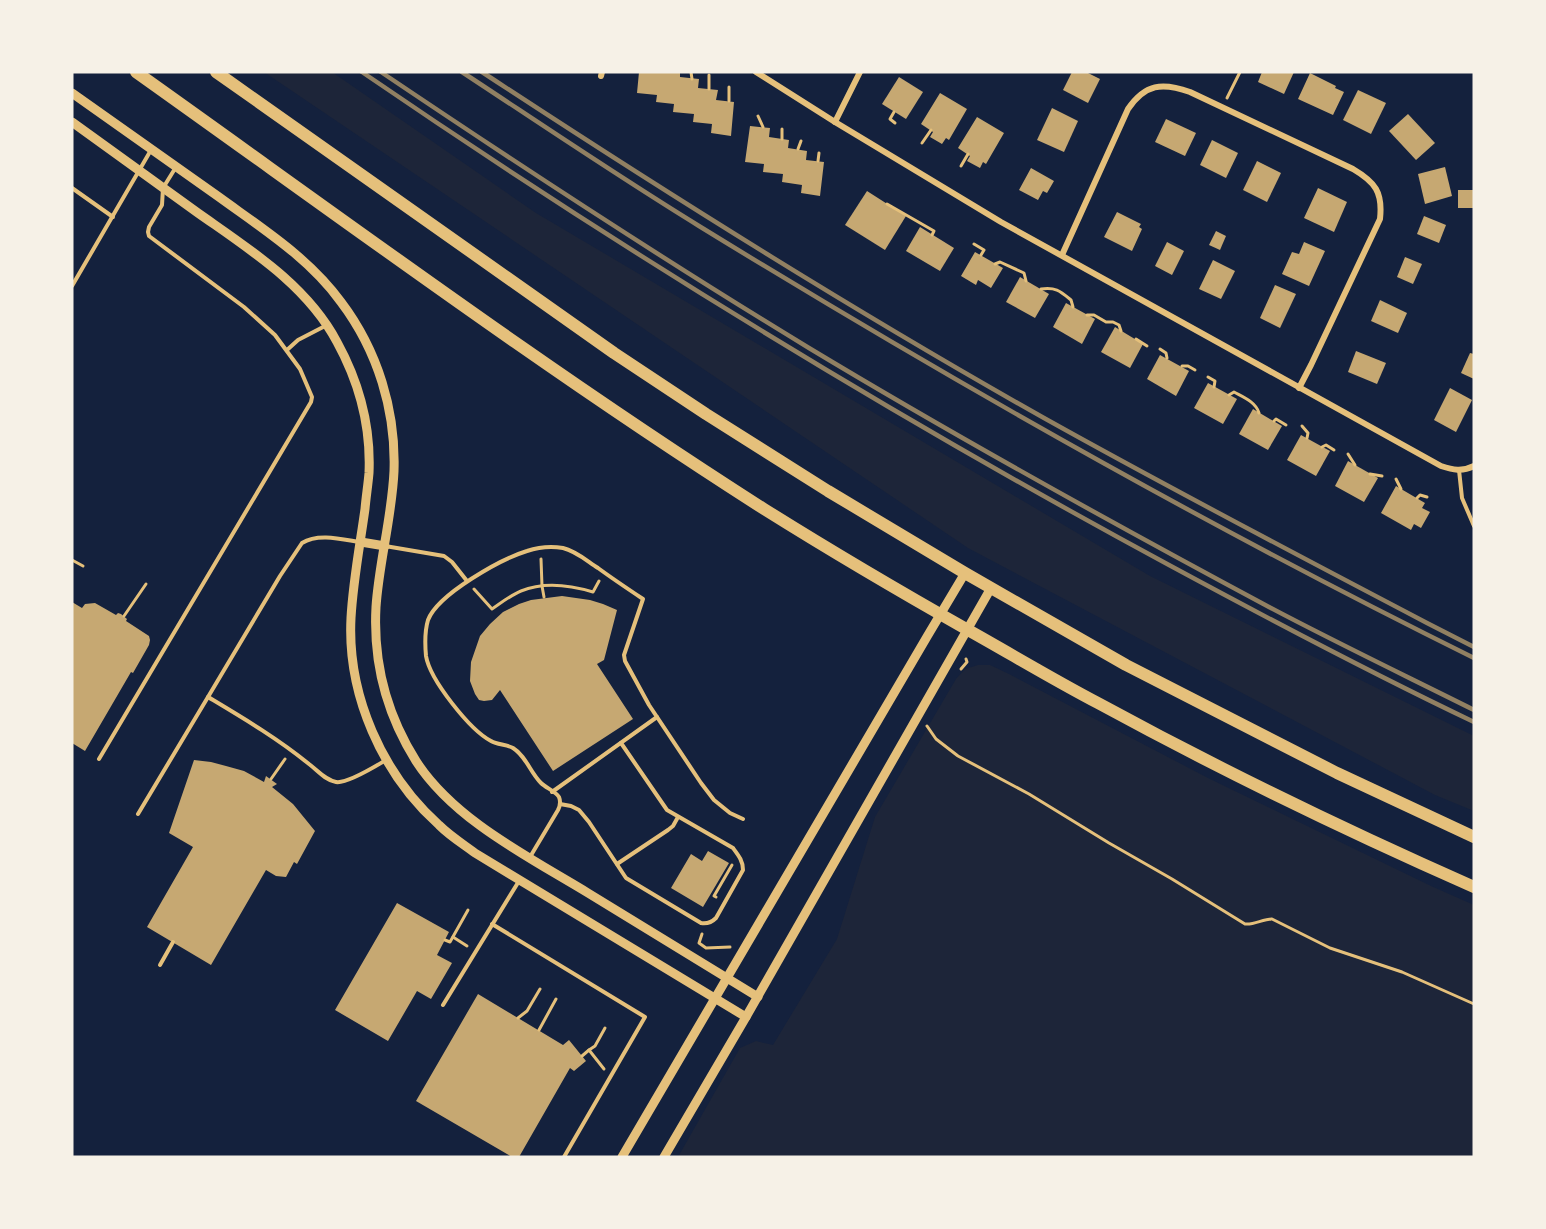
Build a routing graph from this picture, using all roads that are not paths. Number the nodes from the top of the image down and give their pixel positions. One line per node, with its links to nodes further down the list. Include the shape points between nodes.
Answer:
1 (136, 72): 27 (highway, via 632,422 765,510)
2 (216, 72): 24 (highway, via 668,389)
3 (756, 72): 6 (street)
4 (860, 72): 6 (street)
5 (72, 93): 8 (street)
6 (835, 122): 14 (street)
7 (72, 123): 10 (street)
8 (151, 149): 9 (street); 10 (lane)
9 (176, 167): 12 (lane); 23 (street, via 293,252 327,284 355,321 376,363 392,424 394,470)
10 (139, 170): 12 (street); 13 (lane)
11 (72, 188): 13 (lane)
12 (163, 188): 16 (street, via 279,273); 17 (lane, via 162,204 149,227 149,236 244,307)
13 (113, 217): 15 (lane)
14 (1062, 255): 18 (street); 18 (street, via 1128,109 1134,99 1153,87 1175,87 1353,169 1373,184 1380,196 1380,219)
15 (72, 286)
16 (327, 325): 17 (lane); 22 (street, via 356,382 366,425 369,475)
17 (287, 350): 32 (lane, via 300,369 311,402)
18 (1299, 388): 20 (street, via 1441,466)
19 (1474, 466): 20 (street)
20 (1459, 470): 21 (lane, via 1462,498)
21 (1474, 526)
22 (361, 542): 23 (street); 29 (lane, via 318,537 302,543); 33 (street, via 351,618 351,653 361,700)
23 (385, 546): 25 (lane, via 444,556); 40 (street, via 376,606 377,653 386,697 396,722 416,760 446,798)
24 (965, 573): 26 (highway); 27 (street)
25 (467, 581): 30 (lane, via 526,551 554,547 578,554 643,599 624,656); 34 (lane, via 442,599 428,620 426,657 430,669 462,715 489,740 507,745 523,756)
26 (991, 588): 28 (street); 39 (highway, via 1206,707)
27 (940, 615): 28 (highway); 47 (street)
28 (968, 629): 43 (highway, via 1215,764); 48 (street)
29 (208, 697): 33 (lane, via 259,727 335,782); 36 (lane)
30 (657, 717): 31 (lane); 38 (lane, via 714,800)
31 (621, 743): 34 (lane); 37 (lane, via 667,810)
32 (99, 759)
33 (387, 760): 42 (street, via 438,824)
34 (552, 792): 35 (lane)
35 (560, 804): 40 (lane); 41 (lane, via 579,810)
36 (138, 814)
37 (678, 817): 41 (lane, via 668,830); 41 (lane, via 733,848 743,865 720,914 712,922 700,923 626,878)
38 (743, 819)
39 (1474, 837)
40 (530, 858): 47 (street)
41 (617, 864)
42 (519, 881): 44 (lane); 49 (street)
43 (1474, 887)
44 (492, 924): 50 (lane); 52 (lane, via 645,1017)
45 (173, 942): 46 (lane)
46 (159, 965)
47 (727, 978): 48 (street); 49 (street)
48 (758, 996): 51 (street)
49 (715, 999): 51 (street); 53 (street)
50 (443, 1005)
51 (746, 1017): 54 (street)
52 (564, 1157)
53 (622, 1157)
54 (664, 1157)

